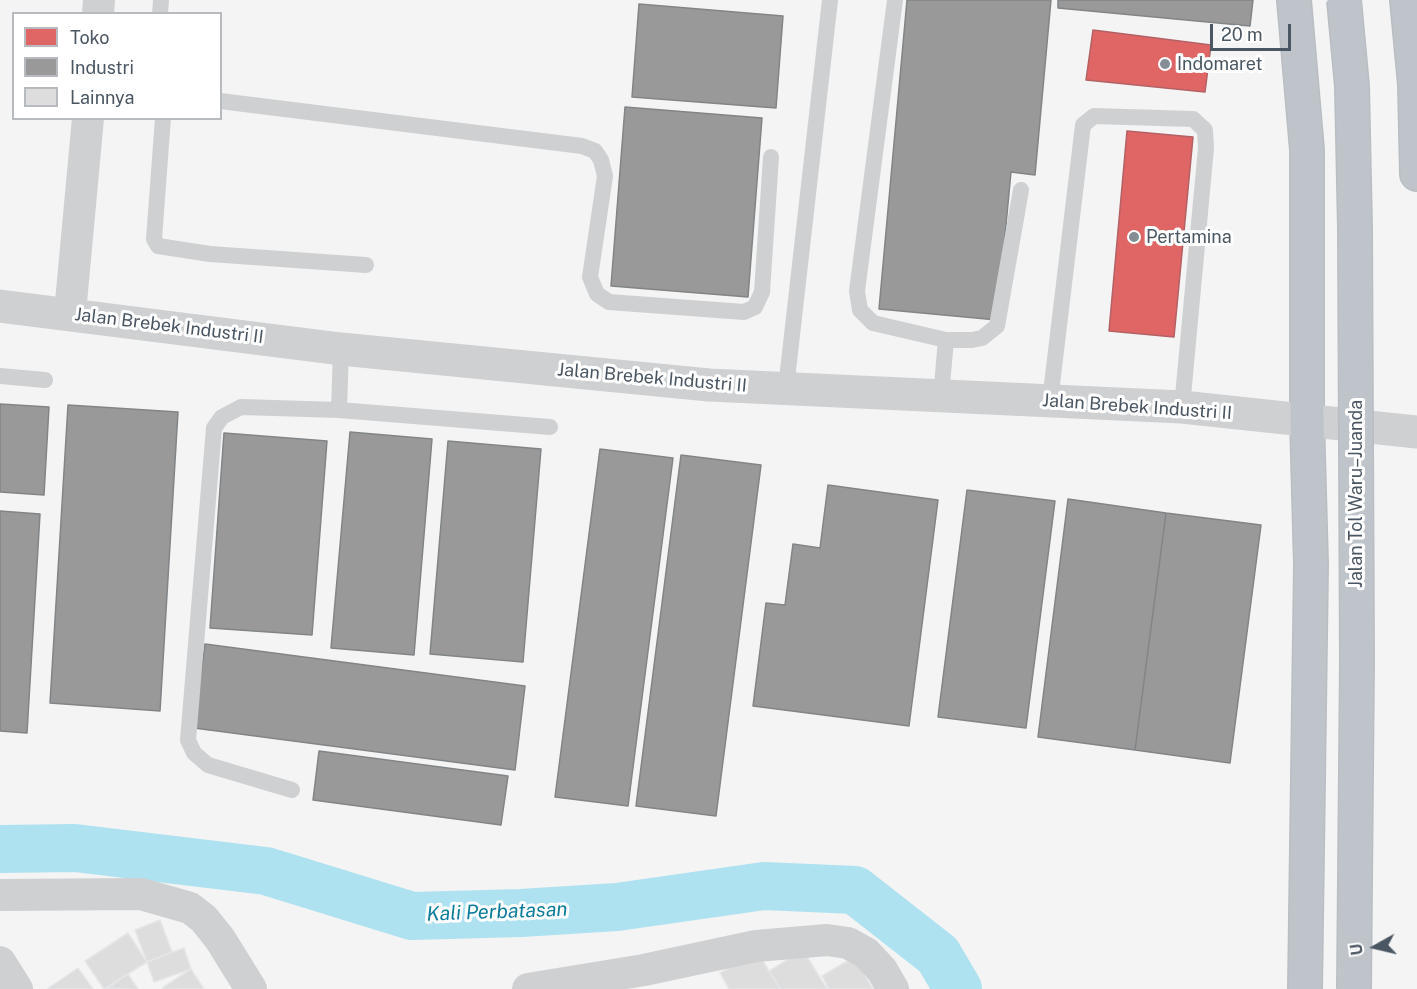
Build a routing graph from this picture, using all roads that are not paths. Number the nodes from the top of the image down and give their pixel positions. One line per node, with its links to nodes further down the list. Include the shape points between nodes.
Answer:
1 (830, 0): 19 (lane)
2 (895, 0): 15 (lane, via 857,291 860,310 873,323)
3 (1294, 0): 24 (highway, via 1307,150)
4 (1344, 0): 36 (highway, Jalan Tol Waru–Juanda, bridge, via 1352,86 1356,229)
5 (1407, 0): 10 (highway)
6 (222, 101): 9 (lane, via 582,146 595,151 605,176 590,277 597,294 609,302 744,312 755,307 762,292)
7 (88, 120): 14 (street)
8 (163, 120): 12 (lane, via 154,239 158,246 210,254)
9 (771, 157)
10 (1417, 174)
11 (1021, 190): 15 (lane, via 997,326 982,338)
12 (366, 265)
13 (0, 306): 14 (street, Jalan Brebek Industri II)
14 (70, 313): 16 (street, Jalan Brebek Industri II)
15 (946, 340): 20 (lane)
16 (341, 349): 19 (street, Jalan Brebek Industri II, via 709,385); 23 (lane)
17 (0, 376): 18 (lane)
18 (45, 380)
19 (786, 388): 20 (street, Jalan Brebek Industri II)
20 (941, 396): 21 (street, Jalan Brebek Industri II)
21 (1050, 401): 22 (street, Jalan Brebek Industri II); 22 (lane, via 1083,125 1094,116 1193,119 1205,130 1206,148)
22 (1182, 407): 24 (street, Jalan Brebek Industri II)
23 (339, 410): 25 (lane); 27 (lane, via 241,407 222,417 214,428 189,740 194,753 208,765)
24 (1307, 419): 26 (street, Jalan Brebek Industri II); 35 (highway, via 1311,565)
25 (550, 427)
26 (1417, 432)
27 (292, 790)
28 (0, 895): 32 (street, via 141,894 190,908 204,918 220,939)
29 (0, 962): 31 (street)
30 (650, 980): 33 (street); 34 (street, via 756,946 827,940 848,943 866,953)
31 (17, 989)
32 (250, 989)
33 (528, 989)
34 (893, 989)
35 (1305, 989)
36 (1354, 989)

